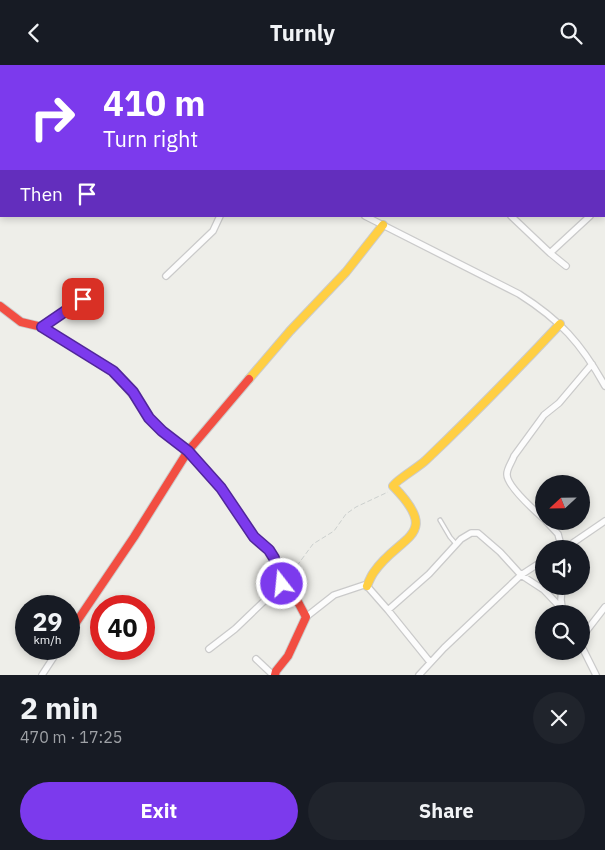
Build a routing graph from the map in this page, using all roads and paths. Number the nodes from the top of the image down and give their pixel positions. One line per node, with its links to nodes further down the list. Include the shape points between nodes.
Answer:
1 (220, 217): 8 (street, via 213,231)
2 (367, 217): 5 (street)
3 (512, 217): 6 (street)
4 (589, 217): 6 (street)
5 (383, 225): 11 (street, via 519,294); 15 (street, via 346,272 290,331)
6 (550, 253): 7 (street)
7 (566, 266)
8 (166, 276)
9 (100, 292): 12 (street, via 83,299)
10 (0, 306): 12 (street, via 21,322)
11 (560, 324): 13 (street); 16 (street, via 456,433 412,473 394,482)
12 (42, 327): 15 (street, via 113,371 133,392 149,418)
13 (592, 364): 14 (street); 17 (street, via 559,403 544,415 507,471 510,484)
14 (605, 386)
15 (188, 451): 24 (street, via 221,488 254,537 269,550); 29 (street)
16 (395, 488): 24 (path, via 346,514 334,531 313,544); 25 (street, via 417,516 415,526 407,541 371,576)
17 (535, 510)
18 (440, 520): 21 (lane)
19 (605, 521): 20 (street)
20 (581, 540)
21 (457, 544): 23 (street, via 467,534 478,533); 28 (street, via 430,574)
22 (535, 566): 23 (street)
23 (521, 575): 26 (street, via 544,590); 36 (street)
24 (282, 584): 30 (street); 32 (street)
25 (367, 586): 28 (street); 30 (street, via 360,585 334,595)
26 (557, 605)
27 (605, 607): 31 (street)
28 (388, 610): 36 (street)
29 (80, 617)
30 (306, 617): 38 (street, via 288,656)
31 (590, 626)
32 (209, 649)
33 (256, 659): 38 (street)
34 (51, 660): 37 (street)
35 (588, 660): 40 (street)
36 (430, 662): 39 (street)
37 (42, 675)
38 (274, 675)
39 (419, 675)
40 (596, 675)

